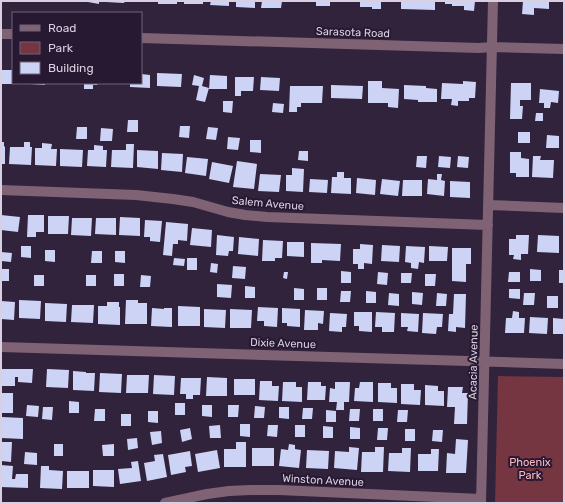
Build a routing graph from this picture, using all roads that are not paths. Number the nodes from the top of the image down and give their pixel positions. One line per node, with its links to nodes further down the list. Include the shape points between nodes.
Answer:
1 (494, 1): 5 (street)
2 (1, 34): 3 (street)
3 (12, 34)
4 (142, 38): 5 (street, Sarasota Road)
5 (492, 47): 6 (street, Sarasota Road); 8 (street)
6 (564, 49)
7 (1, 190): 10 (street, Salem Avenue, via 136,195 193,202 228,212 267,218)
8 (488, 206): 9 (street); 10 (street, Acacia Avenue)
9 (564, 208)
10 (488, 225): 12 (street, Acacia Avenue)
11 (1, 347): 12 (street, Dixie Avenue)
12 (484, 362): 13 (street, Dixie Avenue); 14 (street, Acacia Avenue)
13 (564, 364)
14 (481, 501): 15 (street, Winston Avenue, via 250,490 207,494)
15 (165, 503)

